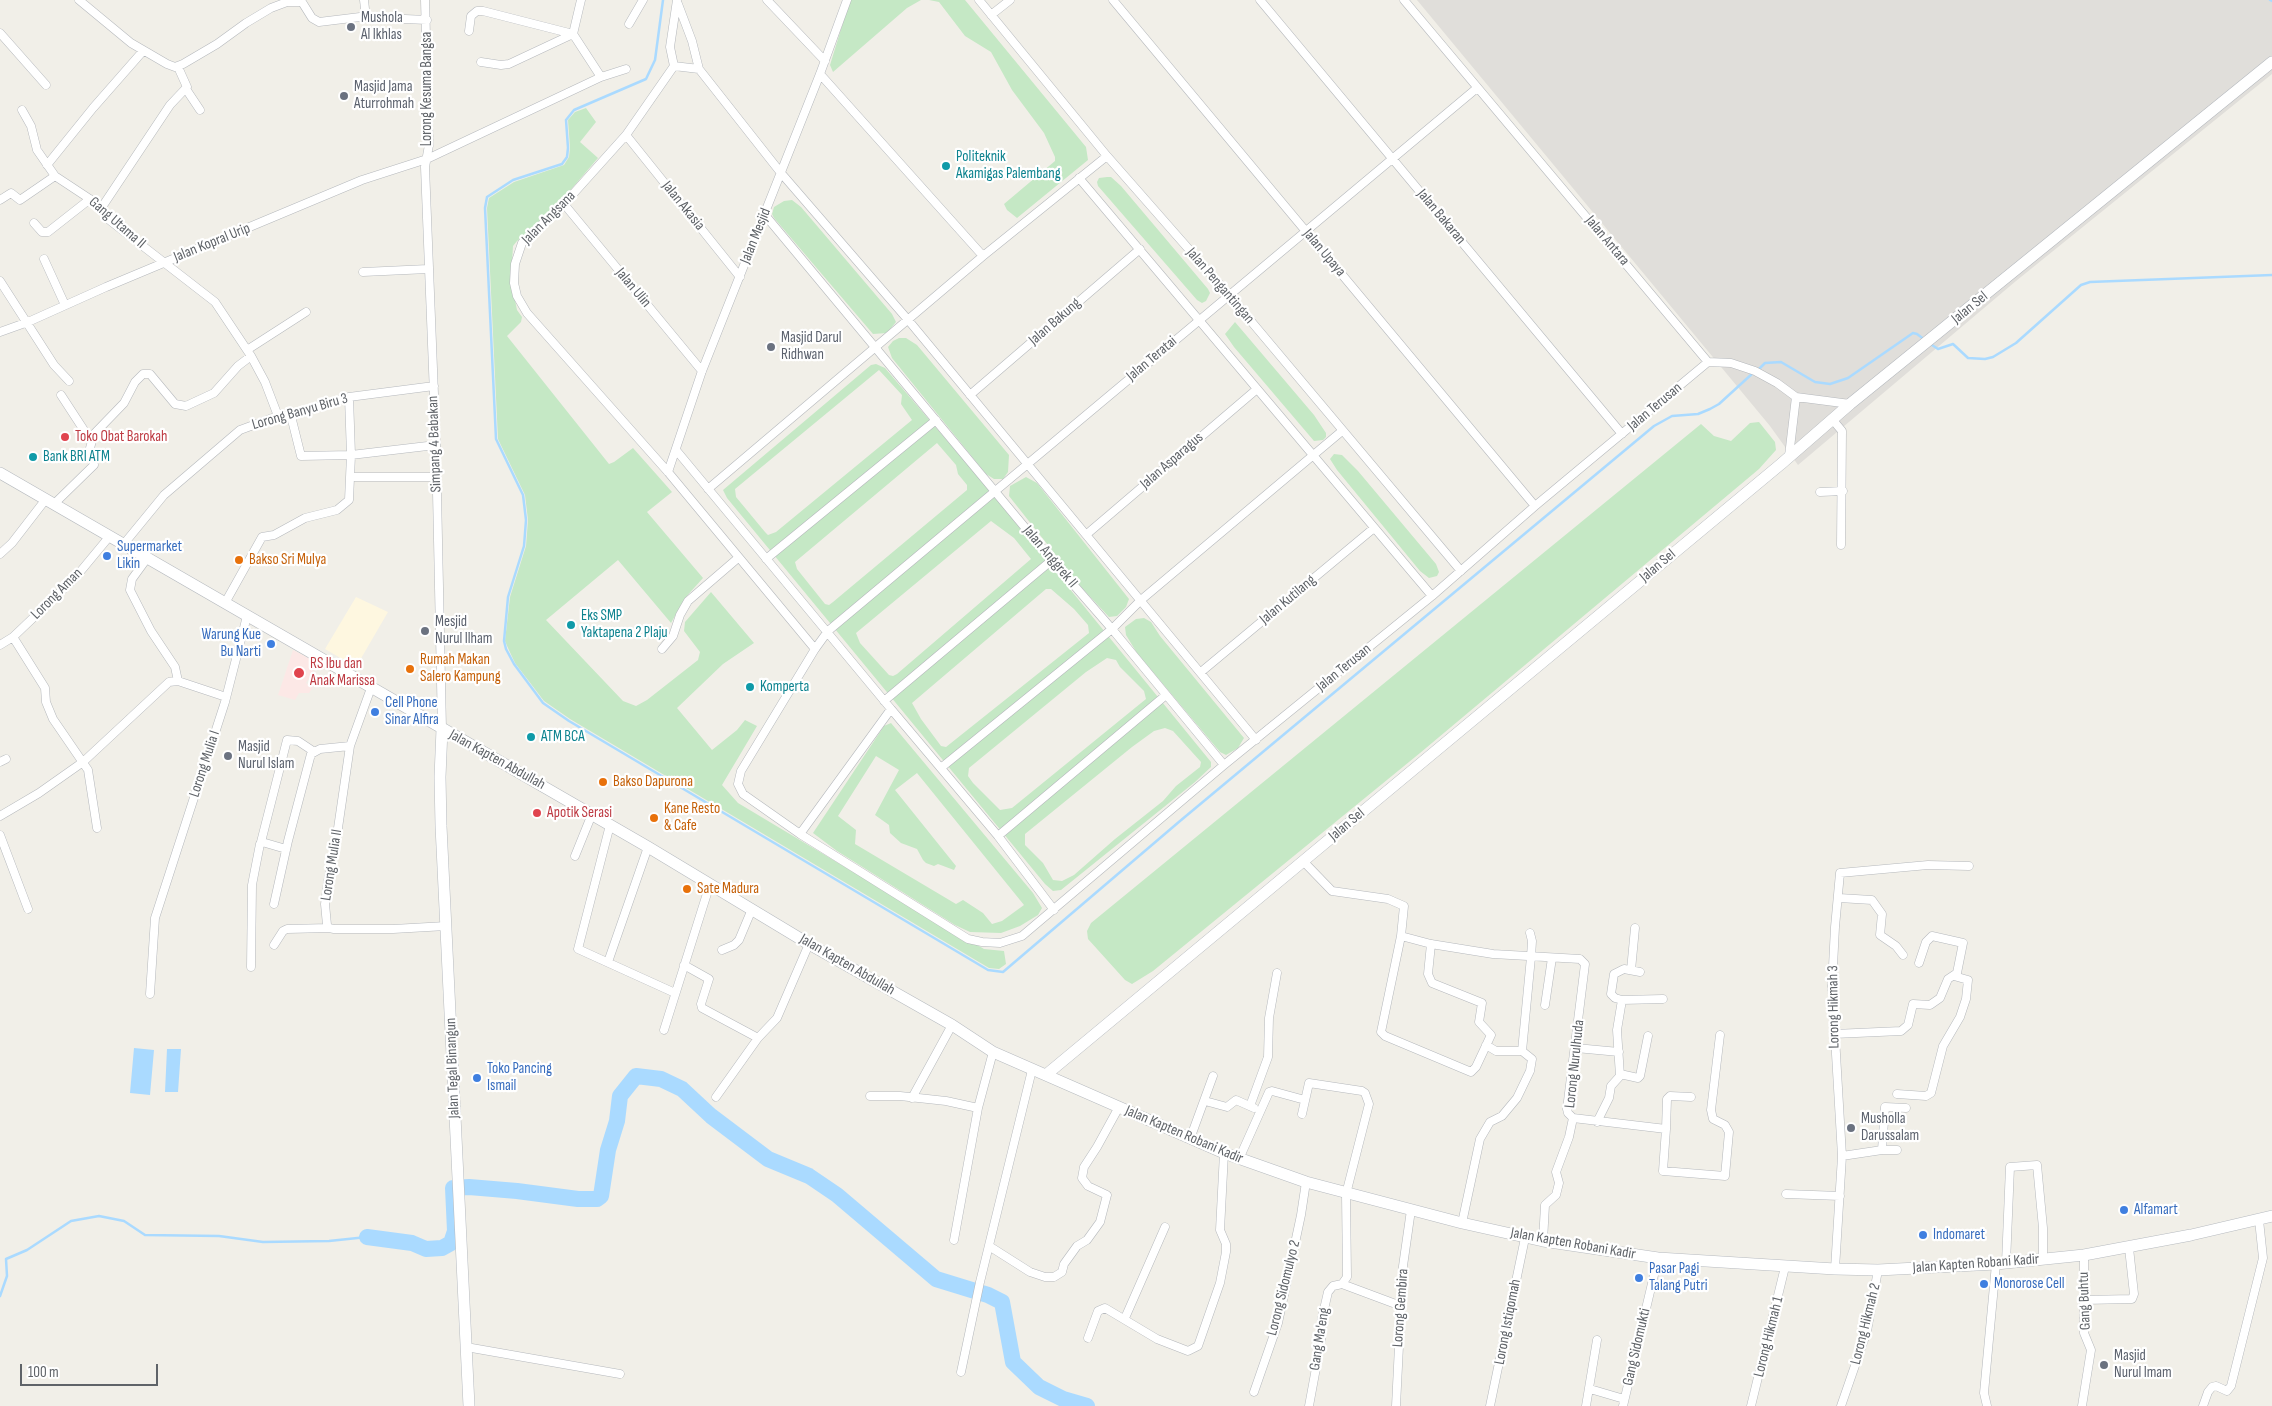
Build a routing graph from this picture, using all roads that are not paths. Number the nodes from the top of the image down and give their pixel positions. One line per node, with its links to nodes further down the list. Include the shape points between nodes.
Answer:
1 (78, 0): 22 (street)
2 (364, 0): 16 (street)
3 (425, 0): 17 (street, Lorong Kesuma Bangsa)
4 (581, 0): 21 (street)
5 (643, 0): 18 (street)
6 (767, 0): 23 (street)
7 (847, 0): 23 (street, Jalan Mesjid)
8 (978, 0): 15 (street, Jalan Pengantingan)
9 (1010, 0): 15 (street)
10 (1113, 0): 51 (street, Jalan Upaya)
11 (1260, 0): 40 (street, Jalan Bakaran)
12 (1404, 0): 33 (street, Jalan Antara)
13 (677, 2): 26 (street, via 670,47); 28 (street)
14 (277, 3): 16 (street, Lorong Kesuma Bangsa, via 302,2 318,22); 27 (street, Lorong Kesuma Bangsa)
15 (991, 15): 38 (street, Jalan Pengantingan)
16 (366, 18): 17 (street, Lorong Kesuma Bangsa)
17 (427, 20): 39 (street, Lorong Kesuma Bangsa)
18 (629, 24)
19 (469, 30): 21 (street, via 471,16 477,11)
20 (0, 33): 32 (street)
21 (573, 34): 24 (street, via 509,64); 31 (street)
22 (143, 51): 27 (street); 41 (street)
23 (825, 61): 30 (street, Jalan Mesjid)
24 (481, 62)
25 (2272, 62): 78 (main road, Jalan Sel)
26 (674, 66): 28 (street); 37 (street, Jalan Angsana)
27 (178, 67): 34 (street, via 188,85)
28 (699, 68): 42 (street)
29 (626, 69): 31 (street, Jalan Kopral Urip)
30 (820, 74): 42 (street, Jalan Mesjid); 53 (street)
31 (601, 78): 39 (street, Jalan Kopral Urip)
32 (46, 84)
33 (1478, 88): 40 (street, Jalan Teratai); 69 (street, Jalan Antara)
34 (186, 89): 36 (street); 48 (street, via 170,105)
35 (22, 110): 41 (street, Gang Utama II, via 31,126 37,150)
36 (200, 110)
37 (626, 135): 47 (street, Jalan Angsana); 58 (street, Jalan Akasia)
38 (1107, 156): 44 (street); 60 (street, Jalan Pengantingan)
39 (427, 159): 55 (street, Jalan Kopral Urip, via 362,180); 56 (street, Simpang 4 Babakan)
40 (1394, 160): 51 (street, Jalan Teratai); 84 (street, Jalan Bakaran)
41 (47, 166): 43 (street, Gang Utama II)
42 (781, 174): 49 (street, Jalan Mesjid); 64 (street)
43 (55, 176): 45 (street, Gang Utama II); 46 (street, via 20,200 11,193)
44 (1080, 178): 52 (street); 53 (street)
45 (90, 199): 48 (street, Gang Utama II); 50 (street, via 48,232 42,232)
46 (0, 200)
47 (564, 204): 70 (street, Jalan Ulin); 92 (street, Jalan Angsana, via 519,247 514,272 517,296 527,313)
48 (102, 207): 55 (street, Gang Utama II, via 108,219)
49 (765, 215): 58 (street, Jalan Mesjid); 67 (street, Jalan Anggrek II)
50 (34, 223)
51 (1304, 231): 60 (street, Jalan Teratai); 101 (street, Jalan Upaya)
52 (1140, 250): 63 (street); 75 (street, Jalan Bakung)
53 (983, 256): 64 (street)
54 (44, 259): 61 (street)
55 (163, 263): 61 (street, Jalan Kopral Urip); 68 (street, Gang Utama II, via 214,302)
56 (428, 269): 57 (street); 72 (street, Simpang 4 Babakan)
57 (363, 272)
58 (740, 277): 70 (street, Jalan Mesjid)
59 (0, 281): 65 (street)
60 (1228, 295): 63 (street, Jalan Teratai); 83 (street, Jalan Pengantingan)
61 (65, 305): 65 (street, Jalan Kopral Urip)
62 (306, 312): 68 (street)
63 (1198, 320): 73 (street); 91 (street, Jalan Teratai)
64 (909, 321): 67 (street); 75 (street)
65 (28, 322): 66 (street, Jalan Kopral Urip); 71 (street, via 54,365)
66 (0, 332)
67 (876, 349): 81 (street, Jalan Anggrek II); 96 (street)
68 (249, 353): 79 (street, Gang Utama II); 85 (street, via 214,393 186,406 173,402 149,373 142,375 124,403 96,430)
69 (1708, 362): 77 (street, via 1731,363 1755,371); 84 (street, Jalan Terusan)
70 (702, 371): 87 (street, Jalan Mesjid)
71 (69, 381)
72 (434, 386): 76 (street, Lorong Banyu Biru 3); 86 (street, Simpang 4 Babakan)
73 (1257, 389): 89 (street); 103 (street, Jalan Asparagus)
74 (62, 395): 85 (street)
75 (970, 395): 91 (street)
76 (349, 397): 80 (street, Lorong Banyu Biru 3); 88 (street)
77 (1796, 398): 78 (street); 90 (street)
78 (1850, 404): 82 (main road, Jalan Sel)
79 (278, 416): 80 (street, Lorong Banyu Biru 3); 105 (street, Lorong Banyu Biru 3, via 245,428 227,440 164,495)
80 (291, 416): 88 (street, via 301,456)
81 (936, 420): 97 (street, Jalan Anggrek II); 110 (street)
82 (1832, 420): 90 (main road, Jalan Sel); 98 (street, via 1842,431)
83 (1342, 431): 89 (street); 112 (street, Jalan Pengantingan)
84 (1622, 434): 101 (street, Jalan Terusan)
85 (91, 441): 100 (street, via 94,465)
86 (436, 445): 88 (street); 95 (street, Simpang 4 Babakan)
87 (676, 450): 92 (street, Jalan Mesjid); 96 (street)
88 (351, 455): 94 (street)
89 (1314, 456): 102 (street); 114 (street)
90 (1790, 456): 148 (main road, Jalan Sel)
91 (1028, 464): 97 (street, Jalan Teratai); 103 (street)
92 (668, 472): 109 (street, Jalan Angsana)
93 (0, 473): 100 (main road, Jalan Kapten Abdullah)
94 (350, 477): 95 (street); 115 (street, via 349,500 337,510 305,518 274,535 262,537)
95 (437, 477): 130 (street, Simpang 4 Babakan)
96 (708, 489): 110 (street)
97 (995, 491): 111 (street, Jalan Anggrek II); 118 (street, Jalan Teratai)
98 (1843, 491): 99 (street); 106 (street)
99 (1820, 492)
100 (50, 502): 104 (main road, Jalan Kapten Abdullah); 107 (street)
101 (1535, 506): 112 (street, Jalan Terusan)
102 (1374, 528): 113 (street); 123 (street, Jalan Kutilang)
103 (1087, 534): 114 (street)
104 (109, 537): 105 (main road, Jalan Kapten Abdullah); 119 (street, Lorong Aman, via 75,578)
105 (123, 544): 108 (main road, Jalan Kapten Abdullah)
106 (1841, 545)
107 (0, 554)
108 (148, 557): 115 (main road, Jalan Kapten Abdullah); 124 (street, via 132,579 130,590 151,631 175,667)
109 (738, 558): 121 (street, via 688,601 673,636); 122 (street, Jalan Angsana)
110 (766, 558): 118 (street)
111 (1052, 560): 117 (street, Jalan Anggrek II); 128 (street)
112 (1461, 571): 113 (street, Jalan Terusan)
113 (1432, 596): 131 (street, Jalan Terusan)
114 (1142, 600): 117 (street); 123 (street)
115 (225, 602): 116 (main road, Jalan Kapten Abdullah)
116 (247, 616): 125 (main road, Jalan Kapten Abdullah); 127 (street, Lorong Mulia I)
117 (1112, 629): 126 (street, Jalan Anggrek II); 136 (street)
118 (828, 631): 122 (street, Jalan Teratai); 128 (street)
119 (13, 637): 120 (street, Lorong Aman); 134 (street, via 45,688 46,702 53,719)
120 (0, 645)
121 (662, 648)
122 (814, 649): 141 (street, Jalan Teratai, via 738,781 743,794)
123 (1201, 672): 131 (street)
124 (178, 681): 127 (street); 134 (street, via 171,681 162,688)
125 (371, 688): 130 (main road, Jalan Kapten Abdullah); 132 (street, Lorong Mulia II)
126 (1166, 695): 135 (street, Jalan Anggrek II); 143 (street)
127 (226, 697): 177 (street, Lorong Mulia I, via 157,911)
128 (884, 701): 129 (street)
129 (891, 709): 136 (street); 141 (street)
130 (442, 729): 137 (main road, Jalan Kapten Abdullah); 156 (main road, Jalan Tegal Binangun, via 440,777)
131 (1256, 740): 135 (street, Jalan Terusan)
132 (350, 746): 133 (street); 157 (street, Lorong Mulia II, via 325,904)
133 (313, 751): 144 (street, via 298,741 287,740); 146 (street)
134 (83, 762): 138 (street); 140 (street, via 89,772)
135 (1224, 766): 155 (street, Jalan Terusan)
136 (942, 767): 143 (street)
137 (592, 814): 139 (main road, Jalan Kapten Abdullah); 147 (street)
138 (0, 816)
139 (610, 825): 145 (main road, Jalan Kapten Abdullah); 168 (street, via 578,950)
140 (97, 828)
141 (800, 834): 155 (street, Jalan Terusan, via 968,939 991,944 1014,940)
142 (0, 835): 153 (street)
143 (998, 836): 155 (street)
144 (261, 842): 146 (street); 171 (street, via 252,885)
145 (648, 847): 150 (main road, Jalan Kapten Abdullah); 168 (street)
146 (286, 849): 152 (street)
147 (575, 856)
148 (1303, 861): 160 (street, via 1332,891 1402,904); 193 (main road, Jalan Sel)
149 (1969, 866): 151 (street, Lorong Hikmah 3, via 1928,865 1840,873)
150 (710, 884): 154 (main road, Jalan Kapten Abdullah); 170 (street)
151 (1839, 898): 165 (street, via 1872,900 1882,914 1880,935); 183 (street, Lorong Hikmah 3, via 1833,948)
152 (274, 904)
153 (28, 909)
154 (752, 909): 161 (main road, Jalan Kapten Abdullah); 164 (street, via 739,940)
155 (1054, 910)
156 (446, 926): 157 (street); 247 (main road, Jalan Tegal Binangun)
157 (330, 928): 163 (street, via 287,929)
158 (1635, 928): 172 (street)
159 (1530, 933): 166 (street)
160 (1401, 936): 162 (street); 187 (street, via 1381,1032 1471,1072)
161 (809, 944): 181 (main road, Jalan Kapten Abdullah); 186 (street, via 777,1018)
162 (1431, 944): 166 (street); 187 (street, via 1430,981 1481,1002 1479,1022 1491,1035)
163 (274, 946)
164 (722, 950)
165 (1904, 955)
166 (1531, 957): 167 (street); 189 (street)
167 (1552, 958): 180 (street); 188 (street, Lorong Nurulhuda, via 1580,958 1586,966)
168 (608, 962): 176 (street)
169 (1920, 963): 175 (street, via 1926,942 1932,936 1962,942)
170 (684, 965): 176 (street); 186 (street, via 709,979 702,1008)
171 (251, 967)
172 (1630, 970): 173 (street); 179 (street, via 1614,974 1611,994)
173 (1640, 972)
174 (1276, 973): 196 (street, via 1269,1018 1268,1057)
175 (1954, 976): 183 (street, via 1948,979 1936,1003 1913,1004 1908,1025 1901,1031); 198 (street, via 1968,980 1966,999 1944,1046 1931,1093 1926,1096)
176 (675, 993): 182 (street)
177 (150, 994)
178 (1663, 999): 179 (street)
179 (1622, 1000): 191 (street, via 1618,1022)
180 (1545, 1004)
181 (952, 1025): 190 (main road, Jalan Kapten Abdullah); 202 (street)
182 (664, 1030)
183 (1834, 1034): 218 (street, Lorong Hikmah 3)
184 (1720, 1035): 213 (street, via 1711,1110 1714,1121 1728,1128 1725,1176 1663,1171)
185 (1648, 1036): 194 (street, via 1640,1076)
186 (758, 1038): 200 (street)
187 (1486, 1045): 189 (street, via 1496,1051)
188 (1576, 1048): 191 (street); 211 (street, Lorong Nurulhuda, via 1568,1109)
189 (1522, 1051): 227 (street, via 1532,1059 1527,1080 1513,1103 1502,1116 1490,1122 1480,1139)
190 (993, 1052): 192 (main road, Jalan Kapten Abdullah); 207 (street)
191 (1619, 1052): 194 (street)
192 (1032, 1070): 193 (main road, Jalan Kapten Abdullah); 232 (street)
193 (1047, 1074): 206 (main road, Jalan Kapten Robani Kadir)
194 (1620, 1074): 212 (street, via 1611,1086 1608,1101)
195 (1213, 1076): 204 (street)
196 (1256, 1089): 197 (street); 205 (street)
197 (1268, 1094): 203 (street, via 1272,1091); 209 (street)
198 (1897, 1094)
199 (870, 1096): 202 (street)
200 (716, 1097)
201 (1692, 1097): 213 (street, via 1667,1098)
202 (912, 1098): 207 (street)
203 (1305, 1100): 210 (street); 221 (street, via 1309,1083 1362,1091 1368,1099)
204 (1205, 1101): 205 (street, via 1227,1107 1236,1100); 214 (street)
205 (1250, 1106): 209 (street)
206 (1118, 1107): 214 (main road, Jalan Kapten Robani Kadir); 232 (street, via 1084,1167 1082,1178 1088,1186 1107,1196 1100,1222 1087,1240 1076,1246 1062,1272 1054,1277 1030,1272)
207 (978, 1108): 230 (street)
208 (1906, 1108): 215 (street, via 1885,1107)
209 (1260, 1112): 219 (street)
210 (1302, 1114)
211 (1573, 1118): 212 (street); 231 (street, Lorong Nurulhuda, via 1556,1172 1559,1183 1556,1196 1545,1205)
212 (1597, 1122): 213 (street)
213 (1666, 1128)
214 (1190, 1139): 217 (main road, Jalan Kapten Robani Kadir)
215 (1882, 1150): 216 (street); 218 (street)
216 (1897, 1150)
217 (1224, 1153): 219 (main road, Jalan Kapten Robani Kadir); 244 (street, via 1220,1230 1226,1252 1220,1283 1198,1346 1188,1352 1157,1339)
218 (1842, 1156): 223 (street, Lorong Hikmah 3)
219 (1239, 1159): 220 (main road, Jalan Kapten Robani Kadir)
220 (1306, 1182): 221 (main road, Jalan Kapten Robani Kadir); 251 (street, Lorong Sidomulyo 2, via 1278,1323)
221 (1346, 1194): 224 (main road, Jalan Kapten Robani Kadir); 241 (street, via 1347,1271)
222 (1786, 1194): 223 (street)
223 (1840, 1196): 239 (street, Lorong Hikmah 3)
224 (1411, 1210): 227 (main road, Jalan Kapten Robani Kadir); 243 (street, Lorong Gembira)
225 (2272, 1216): 226 (main road, Jalan Kapten Robani Kadir)
226 (2259, 1220): 233 (main road, Jalan Kapten Robani Kadir); 262 (street, via 2263,1258 2231,1386 2227,1391 2212,1387)
227 (1462, 1223): 229 (main road, Jalan Kapten Robani Kadir)
228 (1165, 1227): 244 (street)
229 (1525, 1238): 231 (main road, Jalan Kapten Robani Kadir); 256 (street, Lorong Istiqomah)
230 (954, 1240)
231 (1543, 1241): 235 (main road, Jalan Kapten Robani Kadir)
232 (989, 1246): 248 (street)
233 (2129, 1248): 234 (main road, Jalan Kapten Robani Kadir); 242 (street, via 2132,1299)
234 (2084, 1255): 236 (main road, Jalan Kapten Robani Kadir); 242 (street, Gang Buhtu)
235 (1658, 1258): 238 (main road, Jalan Kapten Robani Kadir); 252 (street, Gang Sidomukti)
236 (2042, 1259): 237 (main road, Jalan Kapten Robani Kadir); 237 (street, via 2043,1228 2037,1165 2010,1167)
237 (2001, 1263): 240 (main road, Jalan Kapten Robani Kadir); 260 (street, via 1984,1393)
238 (1785, 1267): 239 (main road, Jalan Kapten Robani Kadir); 258 (street, Lorong Hikmah 1)
239 (1835, 1269): 240 (main road, Jalan Kapten Robani Kadir)
240 (1878, 1270): 259 (street, Lorong Hikmah 2, via 1867,1331)
241 (1342, 1284): 243 (street); 254 (street, Gang Ma'eng, via 1333,1286 1328,1292)
242 (2084, 1300): 261 (street, Gang Buhtu, via 2084,1333 2091,1350)
243 (1401, 1306): 255 (street, Lorong Gembira)
244 (1125, 1318): 245 (street, via 1101,1308)
245 (1088, 1338)
246 (1597, 1340): 250 (street)
247 (466, 1347): 249 (street); 253 (main road, Jalan Tegal Binangun)
248 (961, 1372)
249 (620, 1374)
250 (1590, 1389): 252 (street); 257 (street)
251 (1254, 1392)
252 (1624, 1402)
253 (469, 1406)
254 (1309, 1406)
255 (1396, 1406)
256 (1490, 1406)
257 (1586, 1406)
258 (1751, 1406)
259 (1840, 1406)
260 (1987, 1406)
261 (2082, 1406)
262 (2203, 1406)

